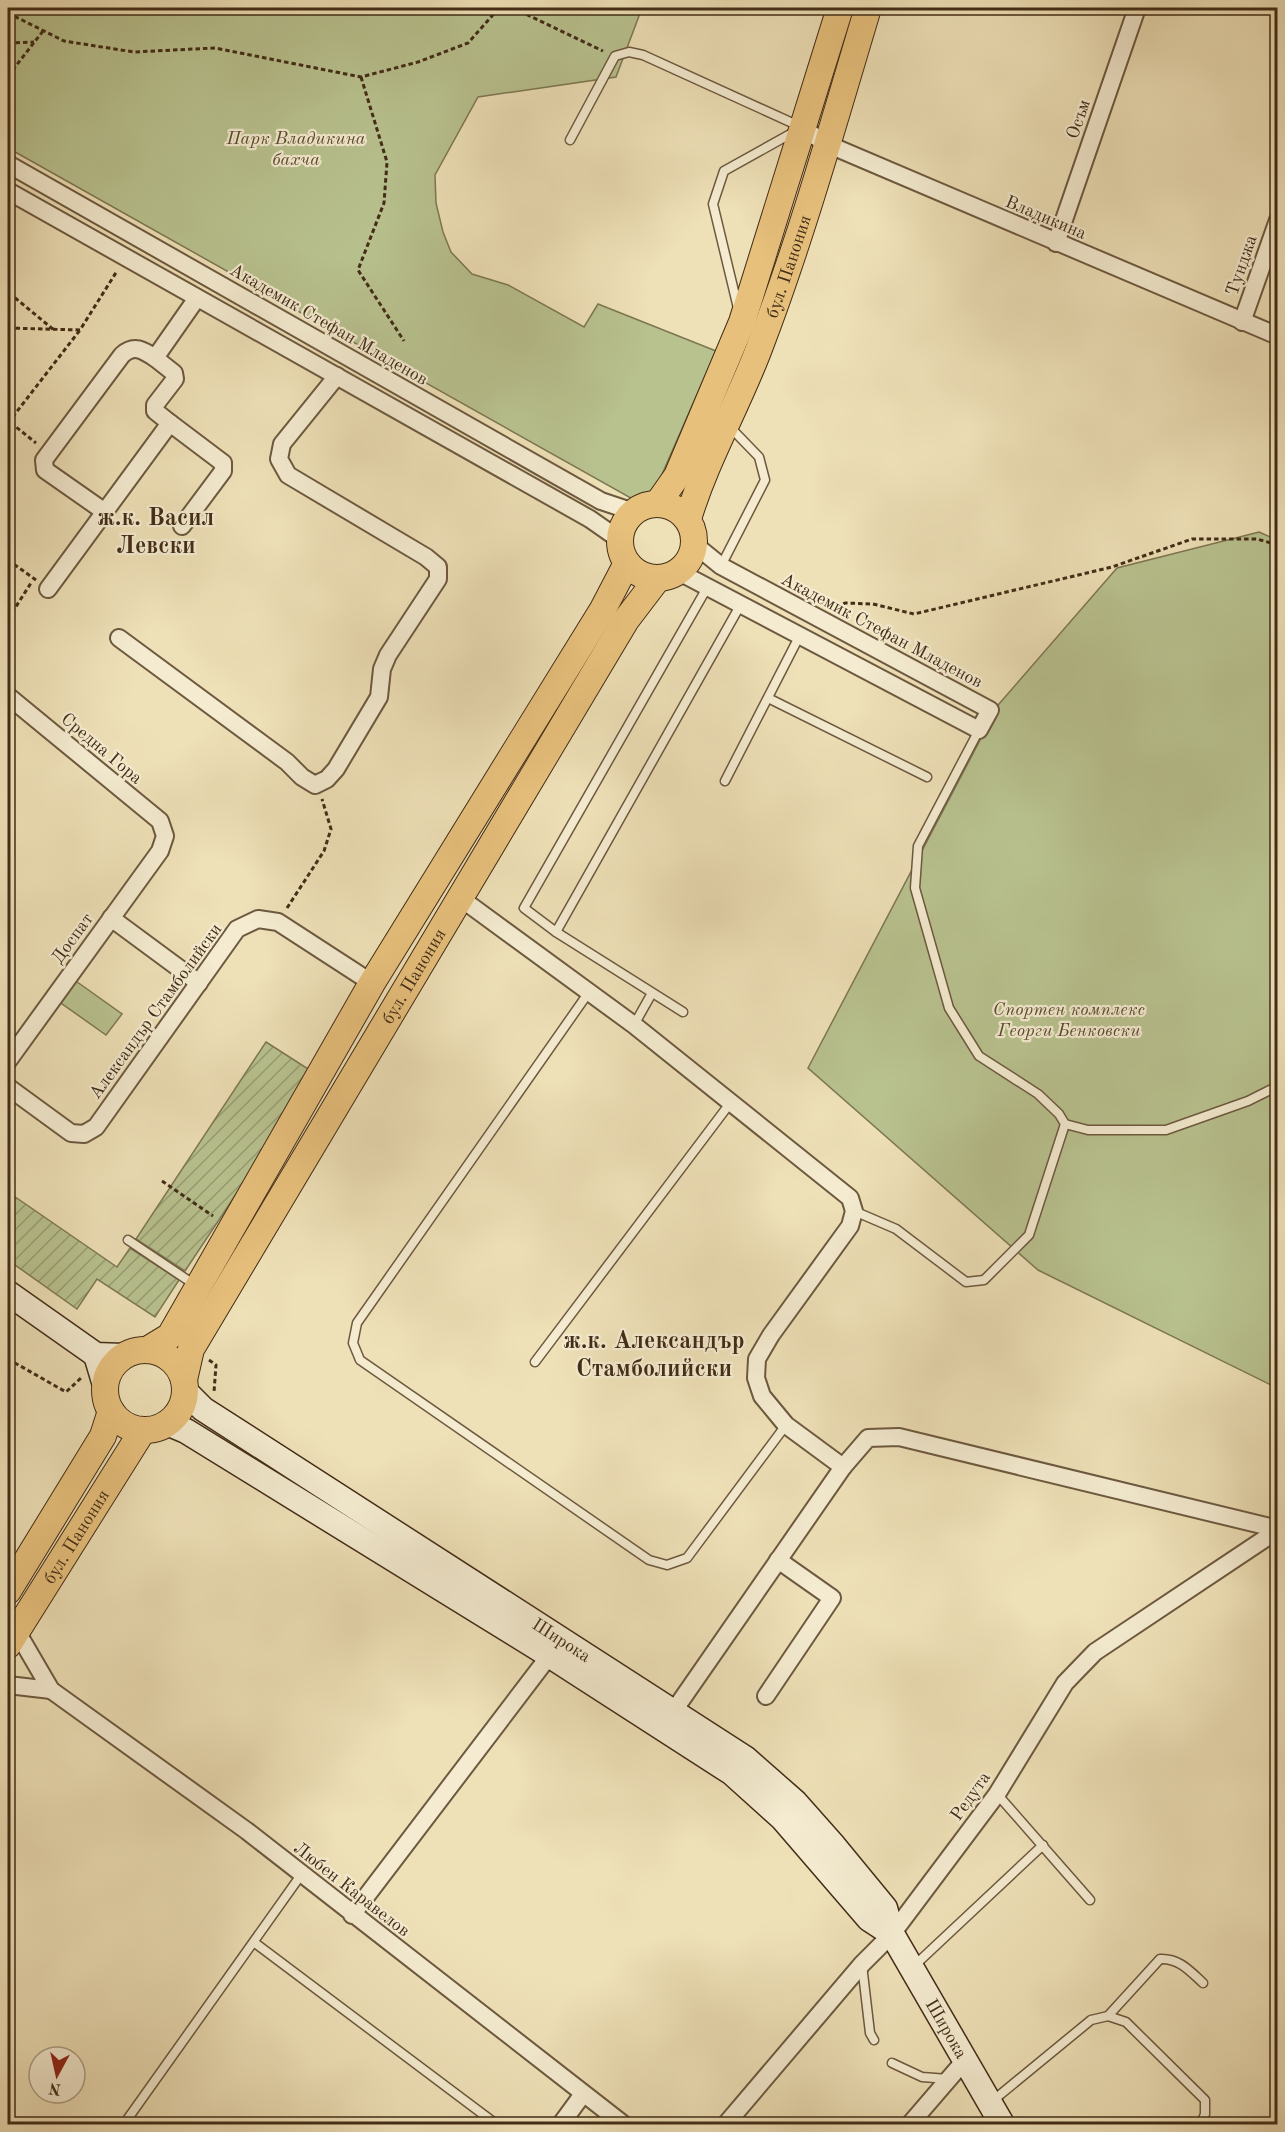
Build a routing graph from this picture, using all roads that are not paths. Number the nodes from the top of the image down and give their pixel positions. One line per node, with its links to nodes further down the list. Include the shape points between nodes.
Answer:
1 (840, 8): 4 (main road, бул. Панония)
2 (868, 8): 6 (main road, бул. Панония)
3 (1137, 8): 10 (street, Осъм)
4 (802, 128): 5 (lane, via 629,52 615,56); 6 (street, Владикина); 12 (main road, бул. Панония); 12 (lane, via 724,171 713,204)
5 (570, 140)
6 (827, 144): 10 (street, Владикина); 18 (main road, бул. Панония, via 779,294)
7 (8, 164): 21 (street, Академик Стефан Младенов, via 601,501)
8 (8, 191): 11 (street)
9 (1278, 220): 13 (street, Тунджа)
10 (1056, 243): 13 (street, Владикина)
11 (196, 298): 15 (street); 16 (street)
12 (742, 322): 19 (main road, бул. Панония, via 677,476)
13 (1242, 322): 14 (street, Владикина)
14 (1278, 336)
15 (155, 358): 17 (street, via 174,373 175,379 155,405 155,411); 20 (street, via 140,348 129,349 122,355 44,460 45,470)
16 (337, 376): 25 (street, via 591,519); 32 (street, via 282,444 279,459 288,475 438,567 438,579 388,656 382,669 379,697 336,770 315,785)
17 (170, 423): 20 (street); 23 (street, via 222,463 223,471)
18 (728, 424): 22 (main road, бул. Панония); 26 (lane, via 759,457 765,480)
19 (658, 503): 21 (main road); 22 (main road)
20 (105, 512): 28 (street)
21 (634, 512): 25 (main road, бул. Панония, via 624,524)
22 (688, 519): 24 (main road)
23 (182, 526)
24 (694, 544): 26 (street, Академик Стефан Младенов); 27 (main road, бул. Панония, via 690,558)
25 (623, 552): 27 (main road, via 640,574); 43 (main road, бул. Панония, via 603,609)
26 (720, 566): 35 (street, Академик Стефан Младенов, via 990,710)
27 (668, 575): 29 (street); 39 (main road, бул. Панония, via 626,620)
28 (41, 584)
29 (708, 586): 30 (street); 41 (lane, via 525,905 525,910)
30 (741, 604): 31 (street); 41 (lane)
31 (800, 635): 34 (lane); 35 (street)
32 (119, 638)
33 (8, 696): 38 (street, Средна Гора, via 160,821)
34 (768, 698): 36 (lane); 37 (lane)
35 (979, 730): 52 (lane, via 918,846 915,888 949,1008 979,1056 1038,1094)
36 (927, 777)
37 (725, 781)
38 (165, 836): 40 (street, Доспат, via 160,851)
39 (459, 897): 44 (street); 61 (main road, бул. Панония, via 192,1348)
40 (111, 918): 42 (street); 48 (street, Доспат)
41 (556, 932): 45 (lane)
42 (199, 983): 43 (street, Александър Стамболийски, via 237,929 258,919 278,922); 50 (street, Александър Стамболийски, via 96,1128 84,1134 72,1133)
43 (372, 983): 55 (main road, бул. Панония)
44 (589, 992): 47 (street); 63 (lane, via 357,1323 353,1343 360,1360 649,1560 667,1565 687,1558)
45 (652, 993): 46 (lane); 47 (lane)
46 (683, 1012)
47 (634, 1025): 51 (street)
48 (8, 1061)
49 (1278, 1086): 52 (lane, via 1166,1130 1088,1130)
50 (8, 1087)
51 (731, 1102): 53 (street, via 850,1198); 59 (lane)
52 (1065, 1124): 53 (lane, via 1029,1235 984,1280 966,1282 896,1229)
53 (854, 1211): 63 (street, via 850,1226 757,1359 756,1378 762,1396)
54 (128, 1240): 55 (lane)
55 (198, 1287): 57 (main road, бул. Панония, via 170,1336)
56 (8, 1293): 58 (main road)
57 (135, 1353): 58 (main road); 60 (main road, бул. Панония, via 111,1369); 61 (main road, via 166,1356 180,1371)
58 (96, 1355): 60 (main road)
59 (535, 1362)
60 (105, 1386): 62 (main road)
61 (185, 1386): 64 (main road, бул. Панония, via 180,1409); 70 (main road, Широка, via 203,1409)
62 (111, 1411): 64 (main road, via 125,1424); 68 (main road, бул. Панония, via 103,1436)
63 (786, 1425): 65 (street)
64 (155, 1426): 69 (main road, бул. Панония); 70 (main road, Широка, via 186,1431)
65 (843, 1467): 66 (street, via 868,1438 899,1437); 67 (street)
66 (1278, 1529): 75 (street, Редута, via 1095,1653 1065,1683)
67 (778, 1560): 73 (street, via 832,1598); 74 (street)
68 (8, 1591)
69 (12, 1638): 72 (street, Любен Каравелов)
70 (555, 1647): 74 (main road, Широка); 79 (street); 80 (main road, Широка, via 732,1773 782,1818 869,1919)
71 (8, 1685): 72 (street, Любен Каравелов)
72 (51, 1690): 77 (street, Любен Каравелов, via 247,1831)
73 (766, 1696)
74 (673, 1712): 80 (main road, Широка, via 745,1758 795,1802 885,1908)
75 (997, 1794): 76 (lane); 80 (street, Редута)
76 (1042, 1845): 78 (lane); 83 (lane)
77 (301, 1875): 79 (street, Любен Каравелов); 81 (lane)
78 (1090, 1900)
79 (352, 1914): 90 (street, Любен Каравелов)
80 (892, 1934): 82 (street, Редута); 83 (main road, Широка)
81 (255, 1943): 92 (lane); 93 (lane)
82 (862, 1964): 86 (lane); 96 (street, Редута)
83 (912, 1968): 87 (main road, Широка)
84 (1203, 1983): 85 (lane, via 1182,1964 1171,1958 1160,1959)
85 (1108, 2016): 91 (lane, via 1091,2020); 99 (lane, via 1126,2022 1204,2100)
86 (874, 2040)
87 (966, 2059): 89 (street); 91 (main road, Широка)
88 (892, 2063): 89 (lane, via 922,2077)
89 (949, 2079): 97 (street)
90 (583, 2094): 94 (street); 95 (street, Любен Каравелов)
91 (990, 2103): 98 (main road, Широка)
92 (123, 2124)
93 (496, 2124)
94 (561, 2124)
95 (623, 2124)
96 (726, 2124)
97 (910, 2124)
98 (1002, 2124)
99 (1201, 2124)

